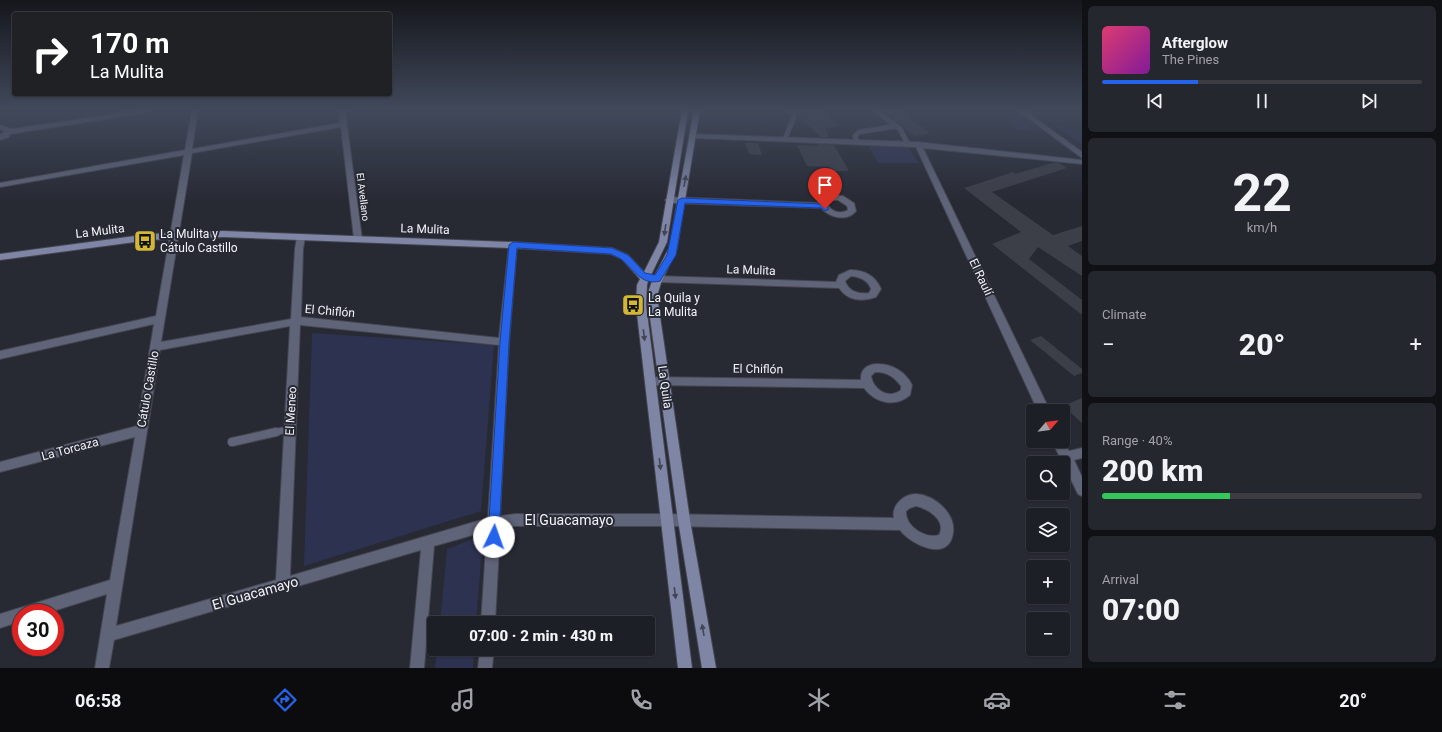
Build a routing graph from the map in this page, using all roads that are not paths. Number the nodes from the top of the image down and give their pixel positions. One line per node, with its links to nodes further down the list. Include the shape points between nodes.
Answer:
1 (190, 141): 12 (street, Cátulo Castillo)
2 (248, 141): 12 (street)
3 (346, 141): 21 (street, El Avellano)
4 (679, 141): 16 (main road, La Quila)
5 (692, 141): 17 (main road, La Quila, one-way to 5)
6 (837, 141): 9 (street)
7 (906, 141): 10 (lane)
8 (1064, 141): 13 (street)
9 (857, 142): 10 (street)
10 (908, 144): 11 (street)
11 (918, 144): 14 (street); 34 (street, El Raulí)
12 (188, 152): 15 (street); 19 (street, Cátulo Castillo)
13 (1082, 156)
14 (1082, 162)
15 (0, 185)
16 (669, 200): 17 (street); 24 (main road, La Quila, one-way to 24, via 663,242)
17 (682, 200): 18 (street); 24 (main road, La Quila, via 672,255)
18 (823, 206)
19 (173, 236): 20 (main road, La Mulita, via 247,234); 23 (main road, La Mulita, via 114,241); 26 (street, Cátulo Castillo)
20 (301, 237): 21 (main road, La Mulita); 27 (street, El Meneo)
21 (358, 239): 22 (main road, La Mulita)
22 (513, 245): 24 (main road, La Mulita, via 612,251 625,257 639,273); 28 (street)
23 (0, 257)
24 (651, 278): 25 (street, La Mulita); 31 (main road, La Quila, one-way to 31, via 642,286 641,305); 32 (main road, La Quila)
25 (841, 285)
26 (160, 319): 29 (street, Cátulo Castillo); 30 (street)
27 (295, 322): 28 (street, El Chiflón); 29 (street, El Chiflón); 35 (street, El Meneo)
28 (504, 342): 45 (street)
29 (155, 347): 36 (street, Cátulo Castillo)
30 (0, 355)
31 (650, 381): 32 (street, El Chiflón); 43 (main road, La Quila, one-way to 43)
32 (664, 381): 33 (street, El Chiflón); 44 (main road, La Quila)
33 (867, 384)
34 (1041, 404)
35 (290, 429): 37 (lane); 48 (street, El Meneo)
36 (141, 430): 41 (street, La Torcaza); 49 (street, Cátulo Castillo)
37 (232, 442)
38 (1082, 452): 39 (street)
39 (1069, 456)
40 (1070, 465): 42 (street)
41 (0, 467)
42 (1082, 490)
43 (666, 520): 44 (street, El Guacamayo); 45 (street, El Guacamayo, via 515,520); 59 (main road, La Quila, one-way to 59)
44 (684, 520): 46 (street, El Guacamayo); 60 (main road, La Quila, one-way to 44)
45 (494, 523): 47 (street, El Guacamayo); 51 (street)
46 (902, 524)
47 (428, 543): 48 (street, El Guacamayo); 57 (street)
48 (283, 585): 54 (street, El Guacamayo)
49 (115, 586): 50 (street); 54 (street, Cátulo Castillo)
50 (55, 604)
51 (488, 616)
52 (12, 617): 53 (street)
53 (0, 621)
54 (108, 635): 56 (street, Cátulo Castillo)
55 (486, 656): 58 (street)
56 (102, 668)
57 (417, 668)
58 (485, 668)
59 (685, 668)
60 (710, 668)

